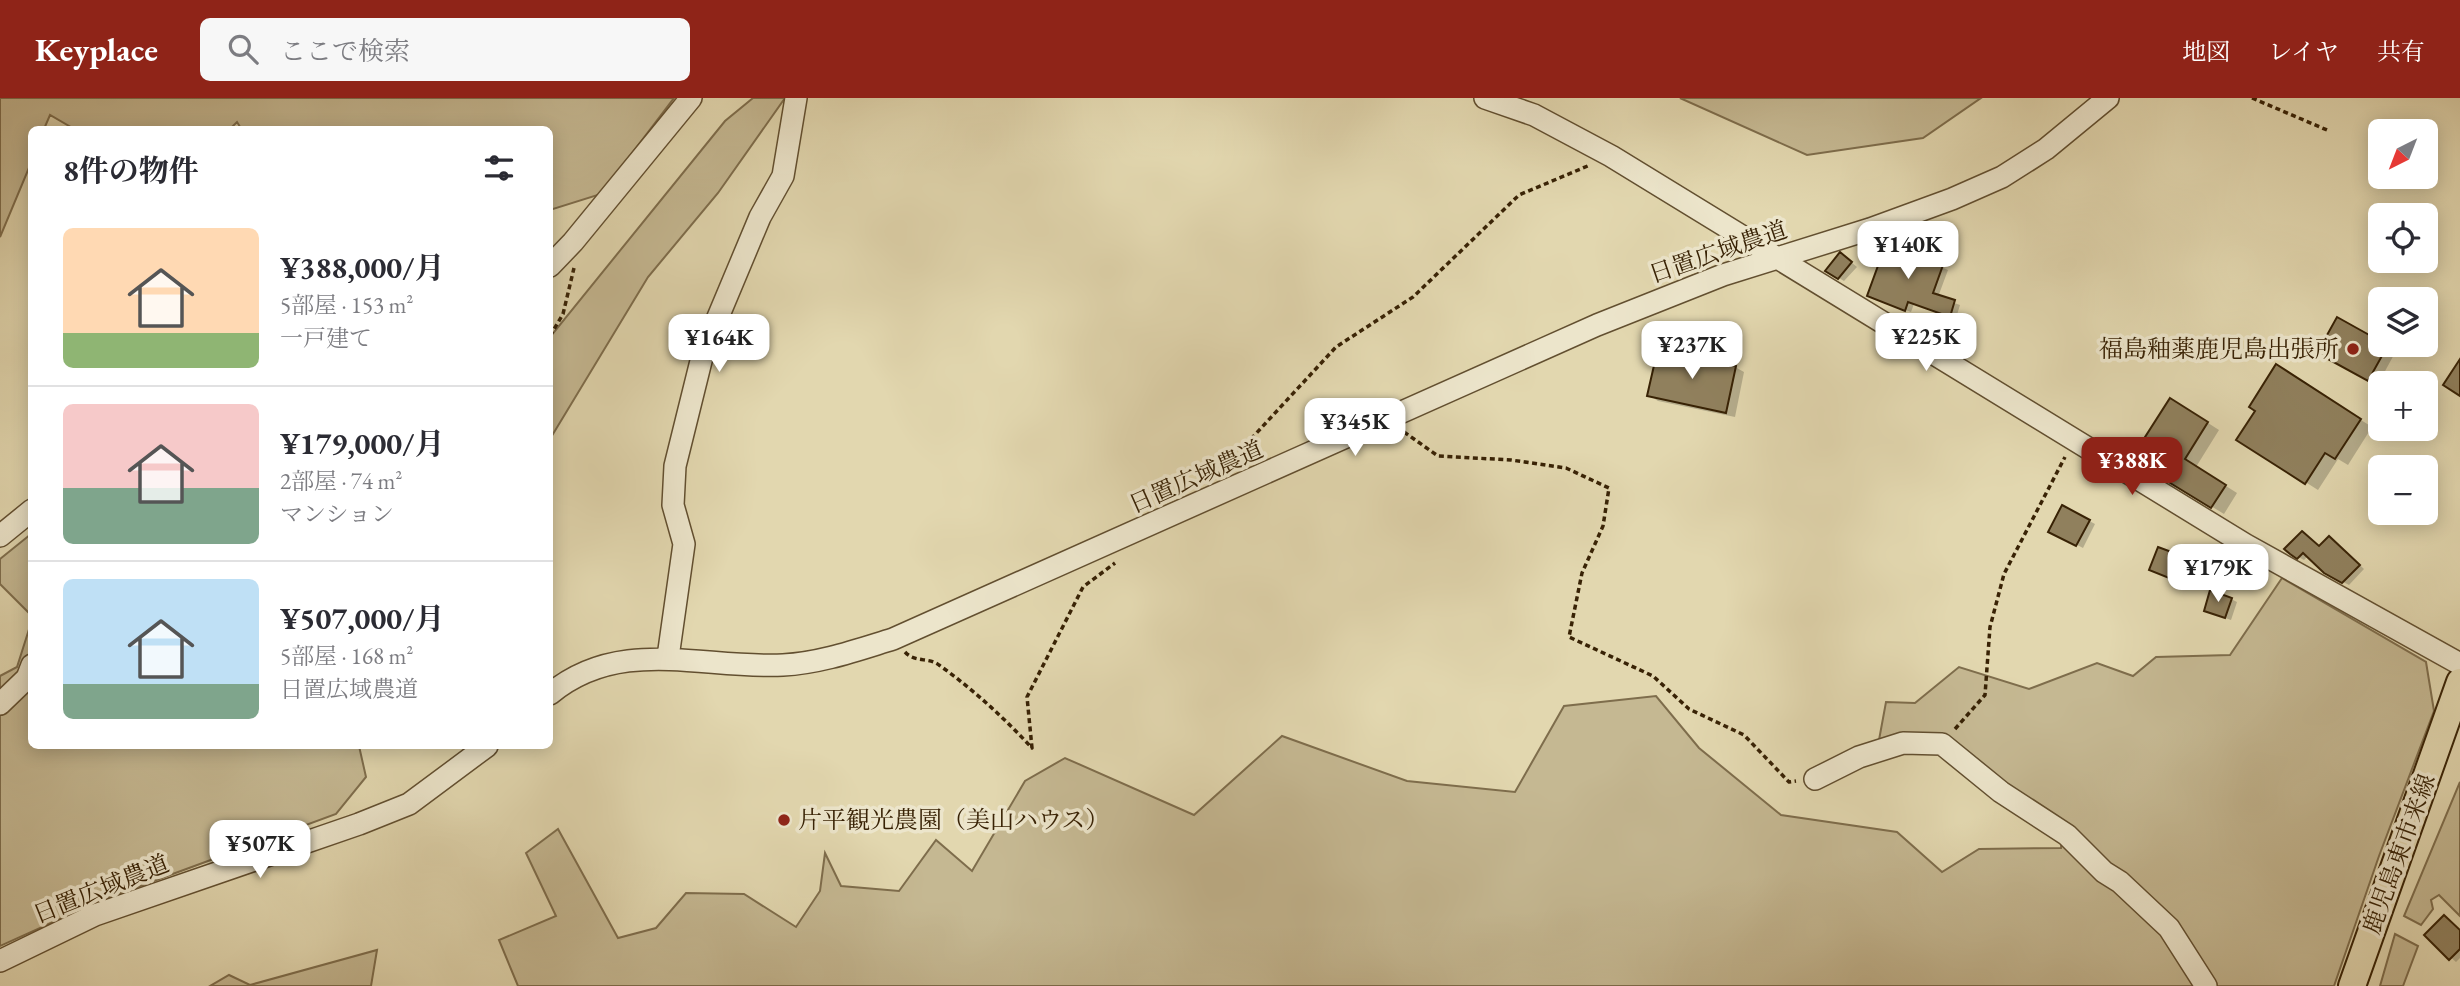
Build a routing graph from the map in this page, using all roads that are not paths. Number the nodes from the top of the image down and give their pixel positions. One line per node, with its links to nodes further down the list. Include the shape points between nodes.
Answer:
1 (691, 98): 6 (street)
2 (796, 98): 9 (street, via 783,176 760,217 703,353 674,466 673,505 684,544)
3 (1485, 98): 5 (street, via 1534,115 1611,156)
4 (2108, 98): 5 (street, 日置広域農道, via 2046,149 2002,177 1952,200)
5 (1779, 257): 9 (street, 日置広域農道, via 1597,325 893,639 832,658 782,665); 10 (street, via 2189,510)
6 (553, 263)
7 (28, 513): 8 (street)
8 (0, 536)
9 (668, 657): 13 (street, 日置広域農道, via 626,659 593,668)
10 (2460, 664)
11 (28, 675): 14 (street)
12 (2460, 682): 19 (main road, 鹿児島東市来線)
13 (553, 692)
14 (0, 704)
15 (483, 749): 17 (street, 日置広域農道, via 409,804 95,915)
16 (1815, 779): 18 (street, via 1859,757 1903,743 1942,744 2001,792 2067,835 2104,873 2120,882 2169,928)
17 (0, 961)
18 (2206, 986)
19 (2352, 986)

